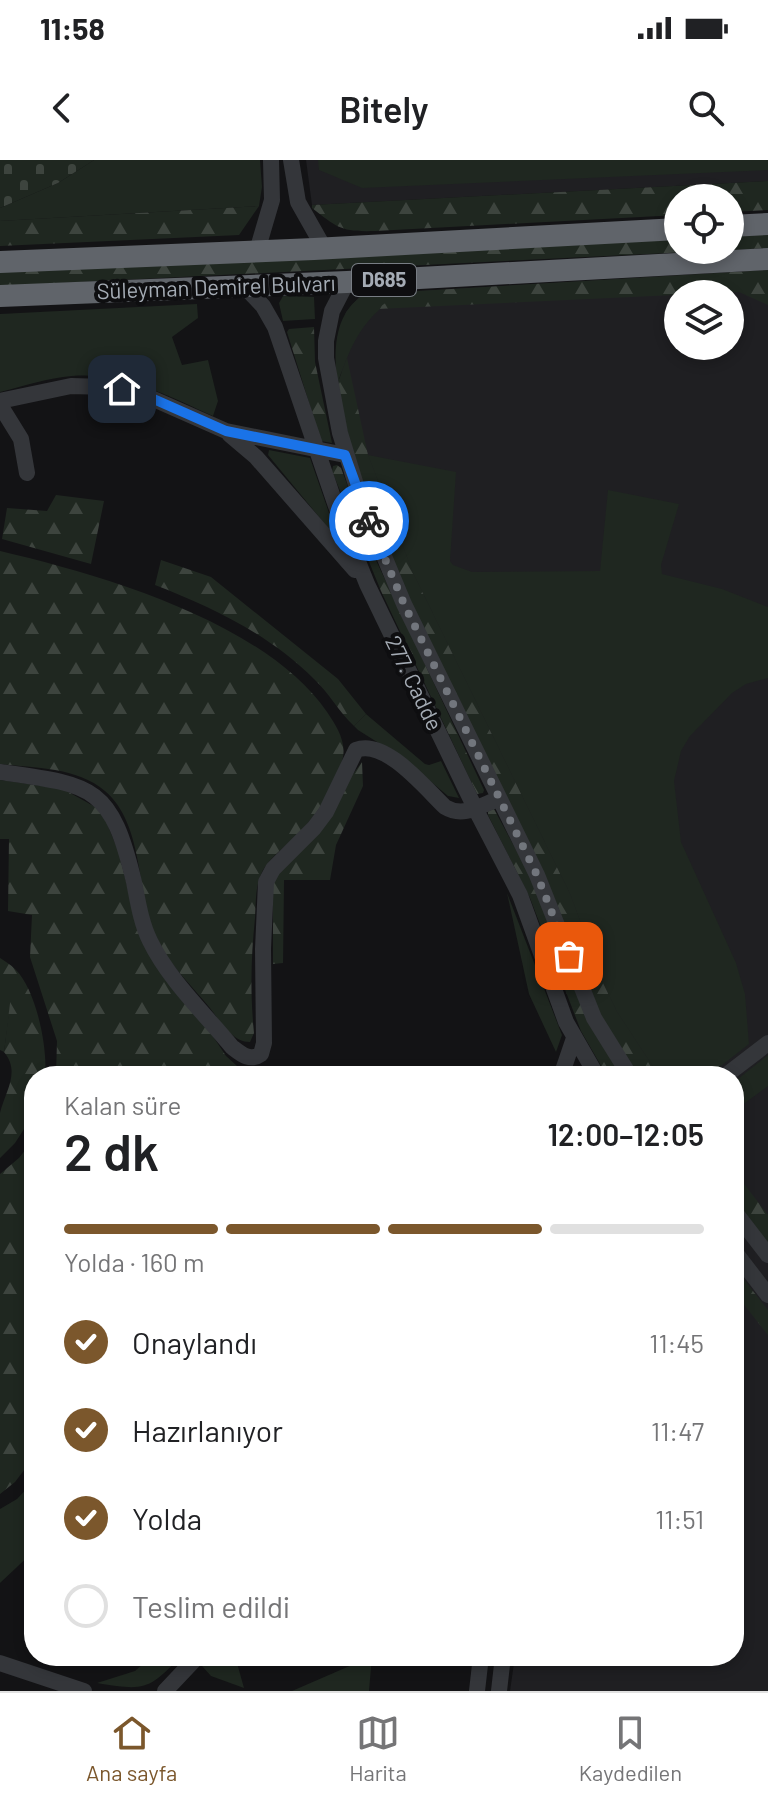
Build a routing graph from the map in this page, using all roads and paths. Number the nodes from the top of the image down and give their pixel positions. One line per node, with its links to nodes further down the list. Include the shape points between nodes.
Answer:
1 (271, 160): 7 (street, via 272,200)
2 (291, 160): 6 (street, via 298,202)
3 (768, 224): 4 (highway)
4 (744, 225)
5 (664, 230): 6 (highway, Süleyman Demirel Bulvarı / D685)
6 (324, 248): 7 (highway, Süleyman Demirel Bulvarı / D685)
7 (257, 251): 9 (highway, Süleyman Demirel Bulvarı / D685)
8 (768, 259): 10 (highway, Süleyman Demirel Bulvarı / D685)
9 (0, 262)
10 (347, 282): 11 (highway, Süleyman Demirel Bulvarı / D685); 16 (street, 277. Cadde, via 332,311 326,341)
11 (244, 286): 12 (highway, Süleyman Demirel Bulvarı / D685); 15 (street, 277. Cadde, via 275,327)
12 (0, 296)
13 (0, 403): 14 (street, via 71,386 108,387 149,397); 17 (street, via 21,439)
14 (226, 431): 15 (street); 18 (street, via 256,457)
15 (315, 449): 16 (street); 18 (street, 277. Cadde)
16 (345, 455): 20 (street, 277. Cadde, via 395,585)
17 (27, 473)
18 (367, 584): 21 (street, 277. Cadde)
19 (0, 772): 21 (street, via 71,783 107,808 124,843 143,924 155,950 232,1047 253,1058 261,1054 264,1043 266,882 326,812 356,750 368,748 391,758 450,810)
20 (498, 799): 21 (street); 26 (street, 277. Cadde, via 543,889 594,1018)
21 (475, 808): 22 (street, 277. Cadde, via 520,895)
22 (574, 1038): 24 (street); 25 (street, 277. Cadde)
23 (768, 1043): 27 (street)
24 (564, 1066)
25 (591, 1066)
26 (624, 1066)
27 (738, 1066)
28 (744, 1224): 29 (street)
29 (768, 1255)
30 (744, 1264): 31 (street)
31 (768, 1295)
32 (0, 1663): 36 (street)
33 (189, 1666): 37 (street)
34 (480, 1666): 38 (street)
35 (502, 1666): 39 (street)
36 (84, 1691)
37 (165, 1691)
38 (477, 1691)
39 (499, 1691)

